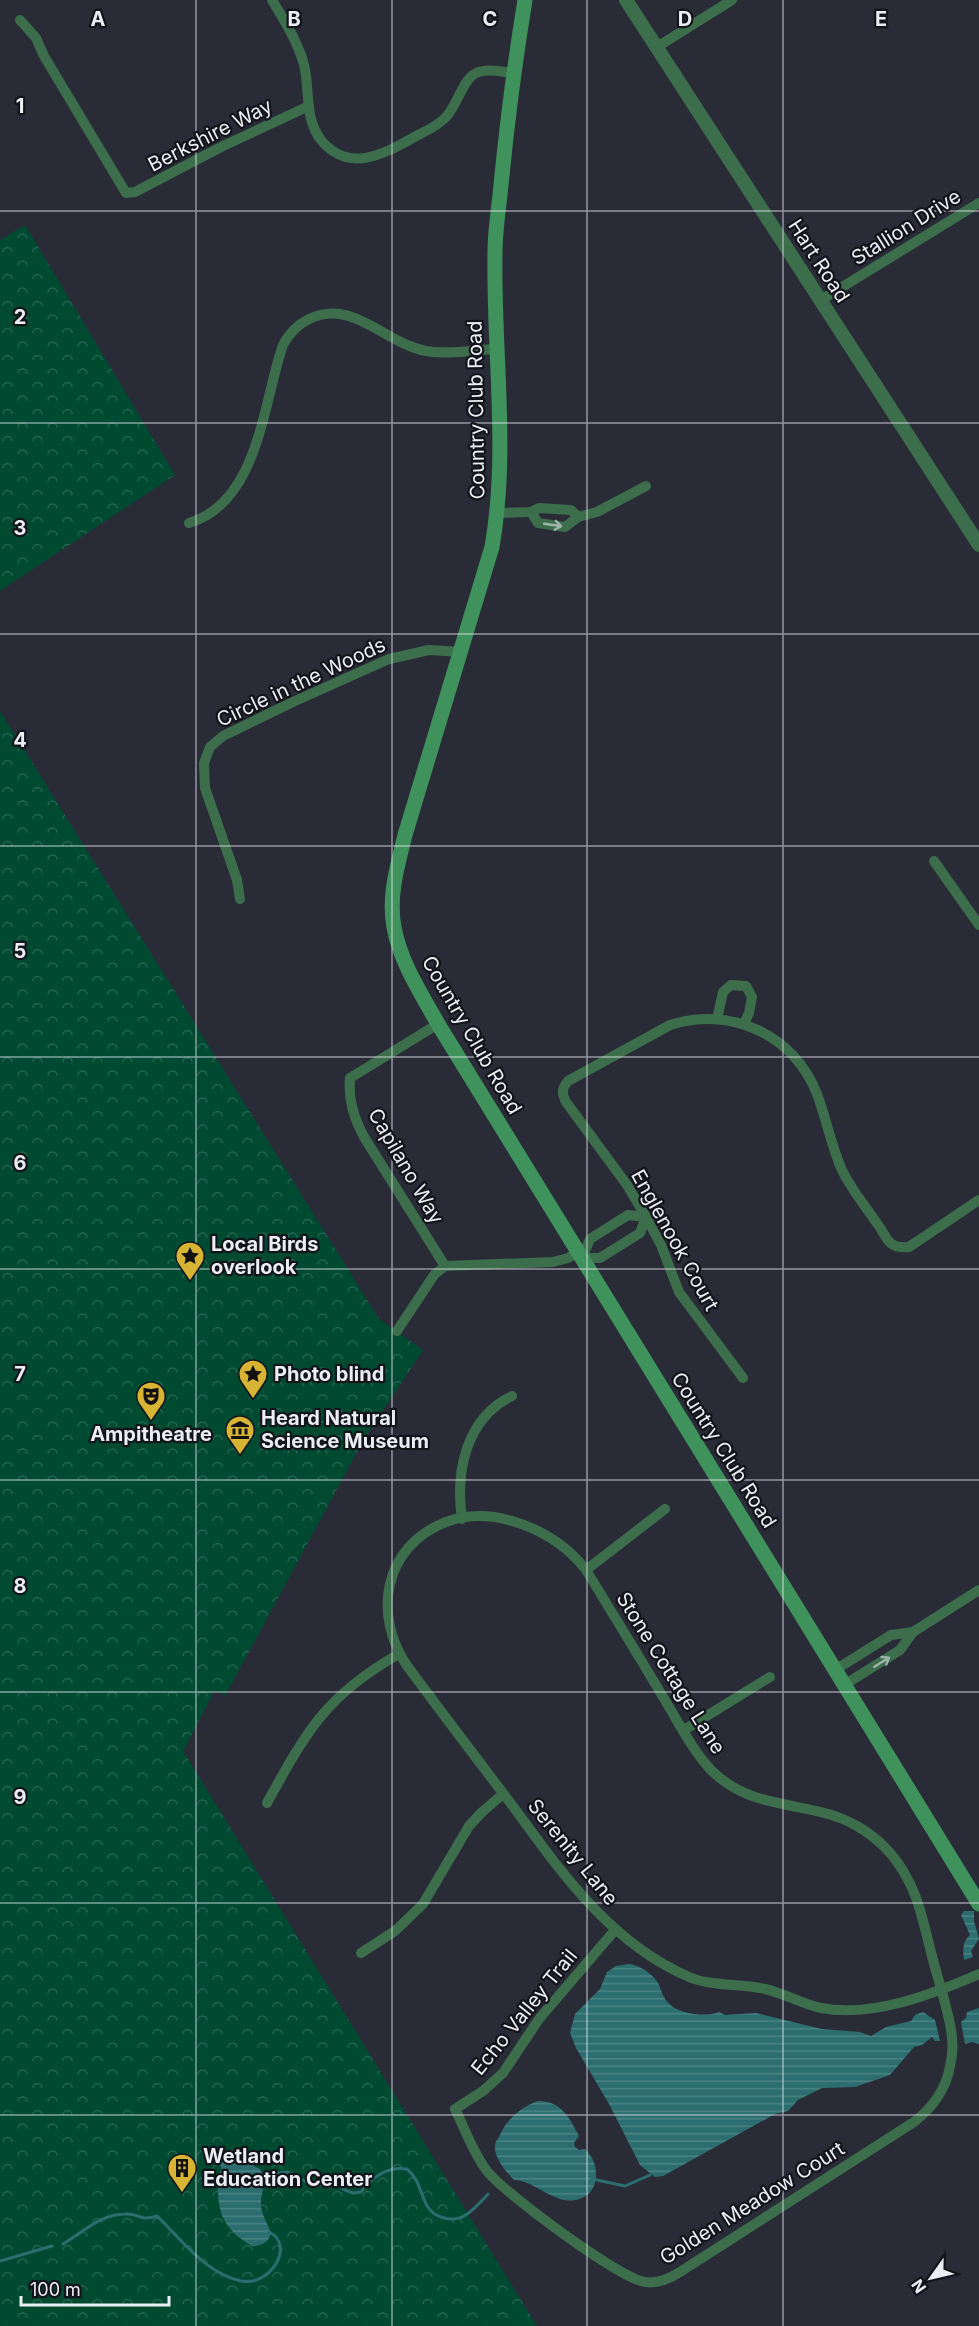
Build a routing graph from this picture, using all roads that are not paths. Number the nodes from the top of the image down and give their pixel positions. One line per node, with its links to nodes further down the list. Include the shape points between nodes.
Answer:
1 (272, 0): 8 (street, via 304,63)
2 (525, 0): 7 (main road, Country Club Road)
3 (626, 0): 6 (street, Hart Road)
4 (732, 0): 6 (street)
5 (20, 20): 8 (street, Berkshire Way, via 36,38 126,193)
6 (657, 47): 10 (street, Hart Road)
7 (513, 74): 8 (street, via 474,74 444,119 371,158 351,157 332,150 315,130); 11 (main road, Country Club Road, via 495,250)
8 (309, 106)
9 (979, 203): 10 (street, Stallion Drive)
10 (821, 300): 17 (street, Hart Road)
11 (496, 349): 14 (main road, Country Club Road, via 501,469); 16 (street, via 426,351 398,342 346,314 323,314 300,324 283,345 259,439 246,467 214,510)
12 (646, 486): 15 (street, via 597,512)
13 (531, 512): 14 (street); 15 (street, via 539,508 571,510); 15 (street, one-way to 15, via 538,523 565,526)
14 (498, 513): 18 (main road, Country Club Road)
15 (578, 517)
16 (189, 523)
17 (979, 545)
18 (461, 652): 20 (street, Circle in the Woods, via 429,650 389,659 302,697 223,736 210,747 204,763 205,788); 23 (main road, Country Club Road, via 394,882 393,926 406,966)
19 (934, 861): 21 (street)
20 (240, 899)
21 (979, 925)
22 (717, 1019): 24 (street); 24 (street, via 723,992 731,985 746,986 752,997); 26 (street, Englenook Court, via 670,1025 563,1086 562,1094 571,1110)
23 (438, 1024): 27 (main road, Country Club Road); 28 (street, Capilano Way, via 350,1078 351,1102 364,1137)
24 (744, 1024): 25 (street, via 780,1042 804,1068 817,1093 842,1170 889,1244 909,1247)
25 (979, 1200)
26 (646, 1217): 27 (street, via 628,1215 590,1239); 27 (street, via 640,1233 600,1258); 30 (street, Englenook Court, via 679,1292)
27 (580, 1255): 28 (street, via 553,1262); 38 (main road, Country Club Road)
28 (445, 1266): 29 (street, via 434,1275)
29 (397, 1331)
30 (743, 1378)
31 (512, 1396): 33 (street, via 496,1404 467,1448 460,1477)
32 (665, 1509): 34 (street)
33 (462, 1519): 34 (street, Stone Cottage Lane, via 496,1518 532,1529 560,1545); 37 (street, Serenity Lane, via 424,1534 396,1567 386,1609)
34 (586, 1570): 41 (street, Stone Cottage Lane)
35 (979, 1590): 36 (street)
36 (913, 1632): 38 (street, via 891,1635); 40 (street, one-way to 36, via 900,1650)
37 (399, 1654): 42 (street, Serenity Lane); 43 (street, via 356,1681 319,1717)
38 (835, 1670): 40 (main road, Country Club Road)
39 (770, 1677): 41 (street)
40 (844, 1685): 44 (main road, Country Club Road)
41 (684, 1730): 48 (street, Stone Cottage Lane, via 710,1769 739,1790 764,1801 839,1817 883,1845 912,1889)
42 (503, 1794): 45 (street, Serenity Lane, via 571,1884); 46 (street, via 469,1826 423,1904 395,1931)
43 (267, 1803)
44 (979, 1904)
45 (615, 1930): 48 (street, Serenity Lane, via 657,1960 690,1977 767,1989 820,2008 870,2008); 49 (street, Echo Valley Trail, via 539,2019 503,2073)
46 (361, 1953)
47 (979, 1974): 48 (street, Serenity Lane)
48 (941, 1990): 49 (street, Golden Meadow Court, via 951,2030 951,2060 944,2085 930,2107 914,2122 663,2280 645,2282 626,2275 510,2195 480,2161)
49 (455, 2109)

